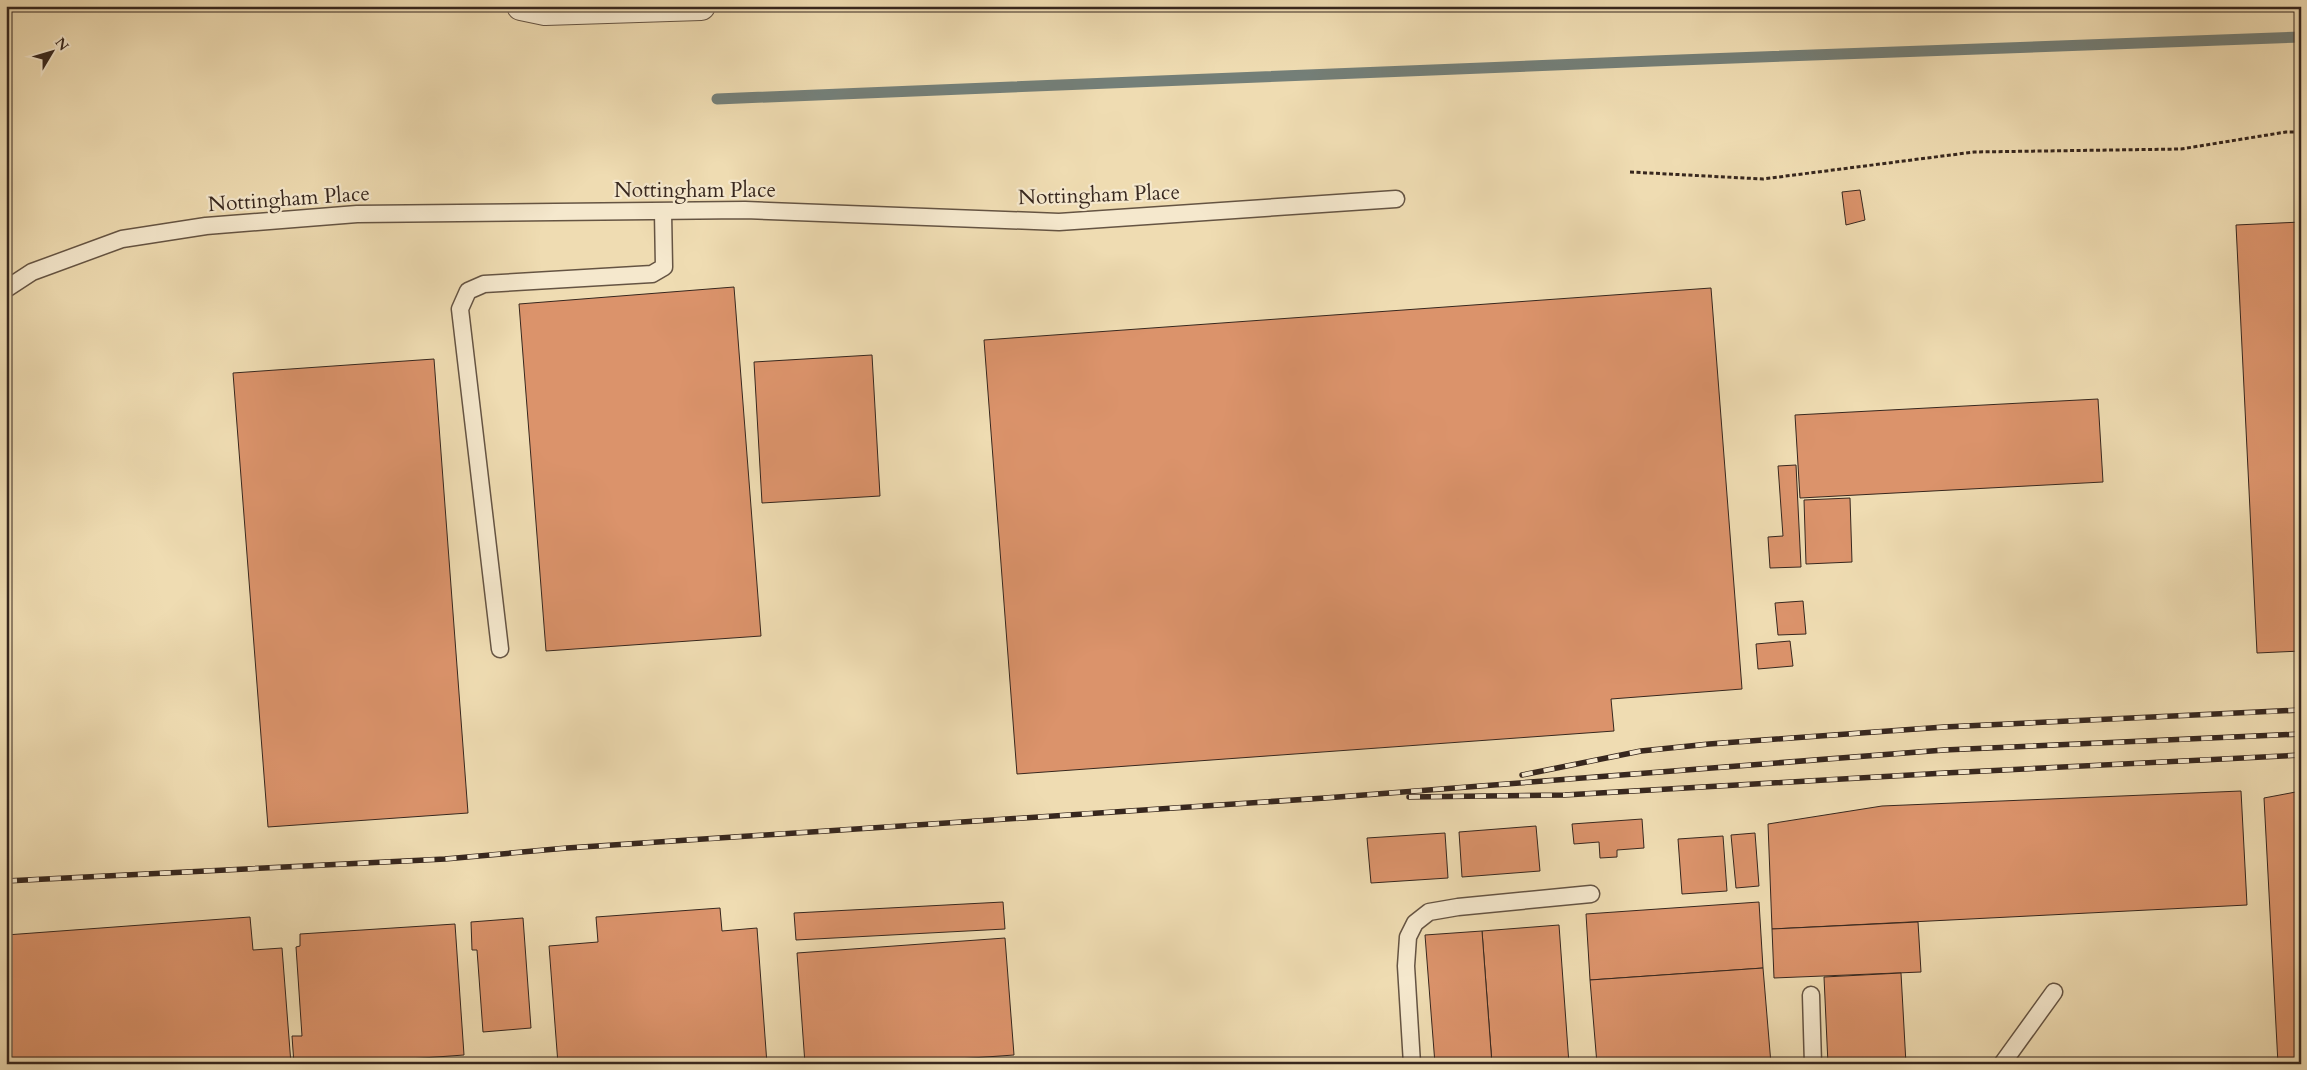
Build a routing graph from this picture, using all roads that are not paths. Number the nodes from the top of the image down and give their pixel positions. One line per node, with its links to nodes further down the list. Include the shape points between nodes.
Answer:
1 (521, 6): 2 (street, via 545,11)
2 (701, 6)
3 (1396, 200): 4 (lane, Nottingham Place, via 1059,222 745,210)
4 (663, 212): 5 (lane, Nottingham Place, via 357,214 206,226 122,239 32,272); 6 (lane, via 664,267 652,274 484,284 468,291 460,309)
5 (6, 289)
6 (500, 649)
7 (1591, 894): 10 (lane, via 1458,906 1429,912 1415,923 1408,937 1406,966)
8 (2054, 992): 12 (lane)
9 (1811, 994): 11 (lane)
10 (1412, 1064)
11 (1813, 1064)
12 (2002, 1064)

